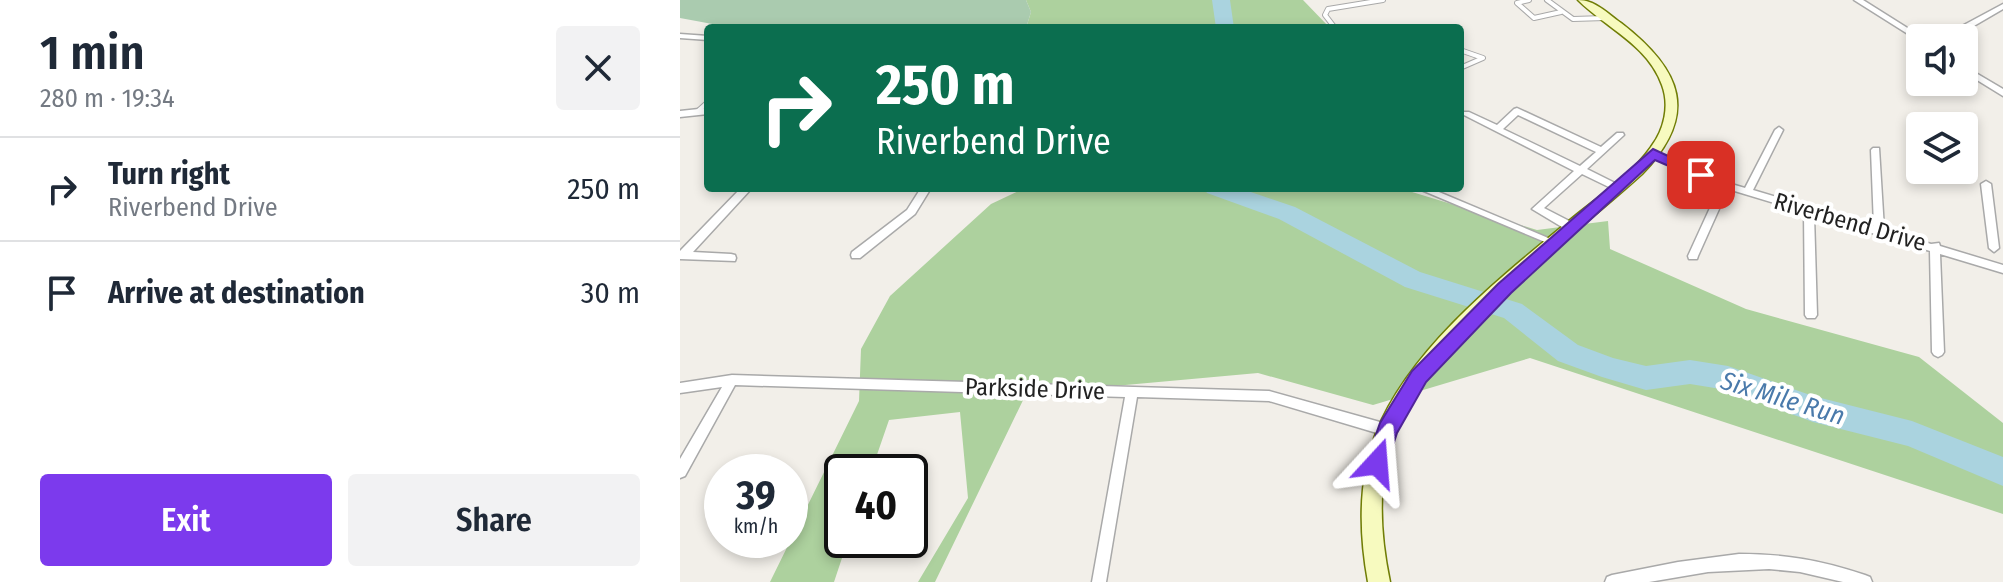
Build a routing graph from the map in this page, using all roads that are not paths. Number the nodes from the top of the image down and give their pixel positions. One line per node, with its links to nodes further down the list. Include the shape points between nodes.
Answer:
1 (1383, 0): 9 (lane, via 1332,8 1325,15)
2 (1529, 0): 7 (lane, via 1517,3 1534,18)
3 (1547, 0): 7 (lane)
4 (1583, 0): 8 (street)
5 (1858, 0): 11 (street)
6 (2003, 6): 10 (street)
7 (1561, 12): 8 (lane, via 1579,23)
8 (1605, 18): 26 (street, via 1649,55 1667,81 1672,103 1667,138)
9 (1332, 24)
10 (1971, 24)
11 (1906, 30)
12 (680, 36): 13 (street)
13 (704, 38)
14 (1464, 51): 15 (lane, via 1483,58)
15 (1464, 66)
16 (1978, 77): 17 (street)
17 (2003, 93)
18 (703, 111): 19 (street)
19 (680, 114)
20 (1464, 116): 21 (street)
21 (1498, 129): 25 (street, via 1517,111); 27 (street)
22 (1779, 130): 34 (street)
23 (1620, 135): 25 (street)
24 (1876, 150): 37 (street)
25 (1602, 151): 27 (street)
26 (1653, 154): 29 (street, Riverbend Drive); 30 (street)
27 (1581, 170): 30 (street); 36 (street, via 1537,209)
28 (1986, 184): 40 (street)
29 (1725, 185): 34 (street, Riverbend Drive); 43 (street)
30 (1618, 188): 36 (street)
31 (743, 192): 41 (street)
32 (924, 192): 42 (street, via 911,212)
33 (1432, 192): 38 (lane)
34 (1747, 193): 35 (street, Riverbend Drive)
35 (1809, 212): 37 (street, Riverbend Drive); 47 (street)
36 (1571, 227): 38 (street)
37 (1879, 230): 39 (street, Riverbend Drive)
38 (1554, 244): 52 (street, via 1471,320 1419,377)
39 (1935, 246): 45 (street, Riverbend Drive); 48 (street)
40 (1998, 248): 45 (street, via 1990,250)
41 (682, 255): 44 (street)
42 (856, 255)
43 (1693, 256)
44 (731, 258)
45 (1985, 263): 46 (street, Riverbend Drive)
46 (2003, 269)
47 (1811, 315)
48 (1938, 352)
49 (732, 380): 50 (street, Parkside Drive); 51 (street, Parkside Drive); 53 (street)
50 (680, 388)
51 (1132, 392): 52 (street, Parkside Drive, via 1269,396); 54 (street)
52 (1387, 430): 55 (street, via 1371,514)
53 (680, 472)
54 (1099, 582)
55 (1379, 582)
56 (1612, 582): 57 (street, via 1720,560 1758,559 1797,561)
57 (1865, 582)

